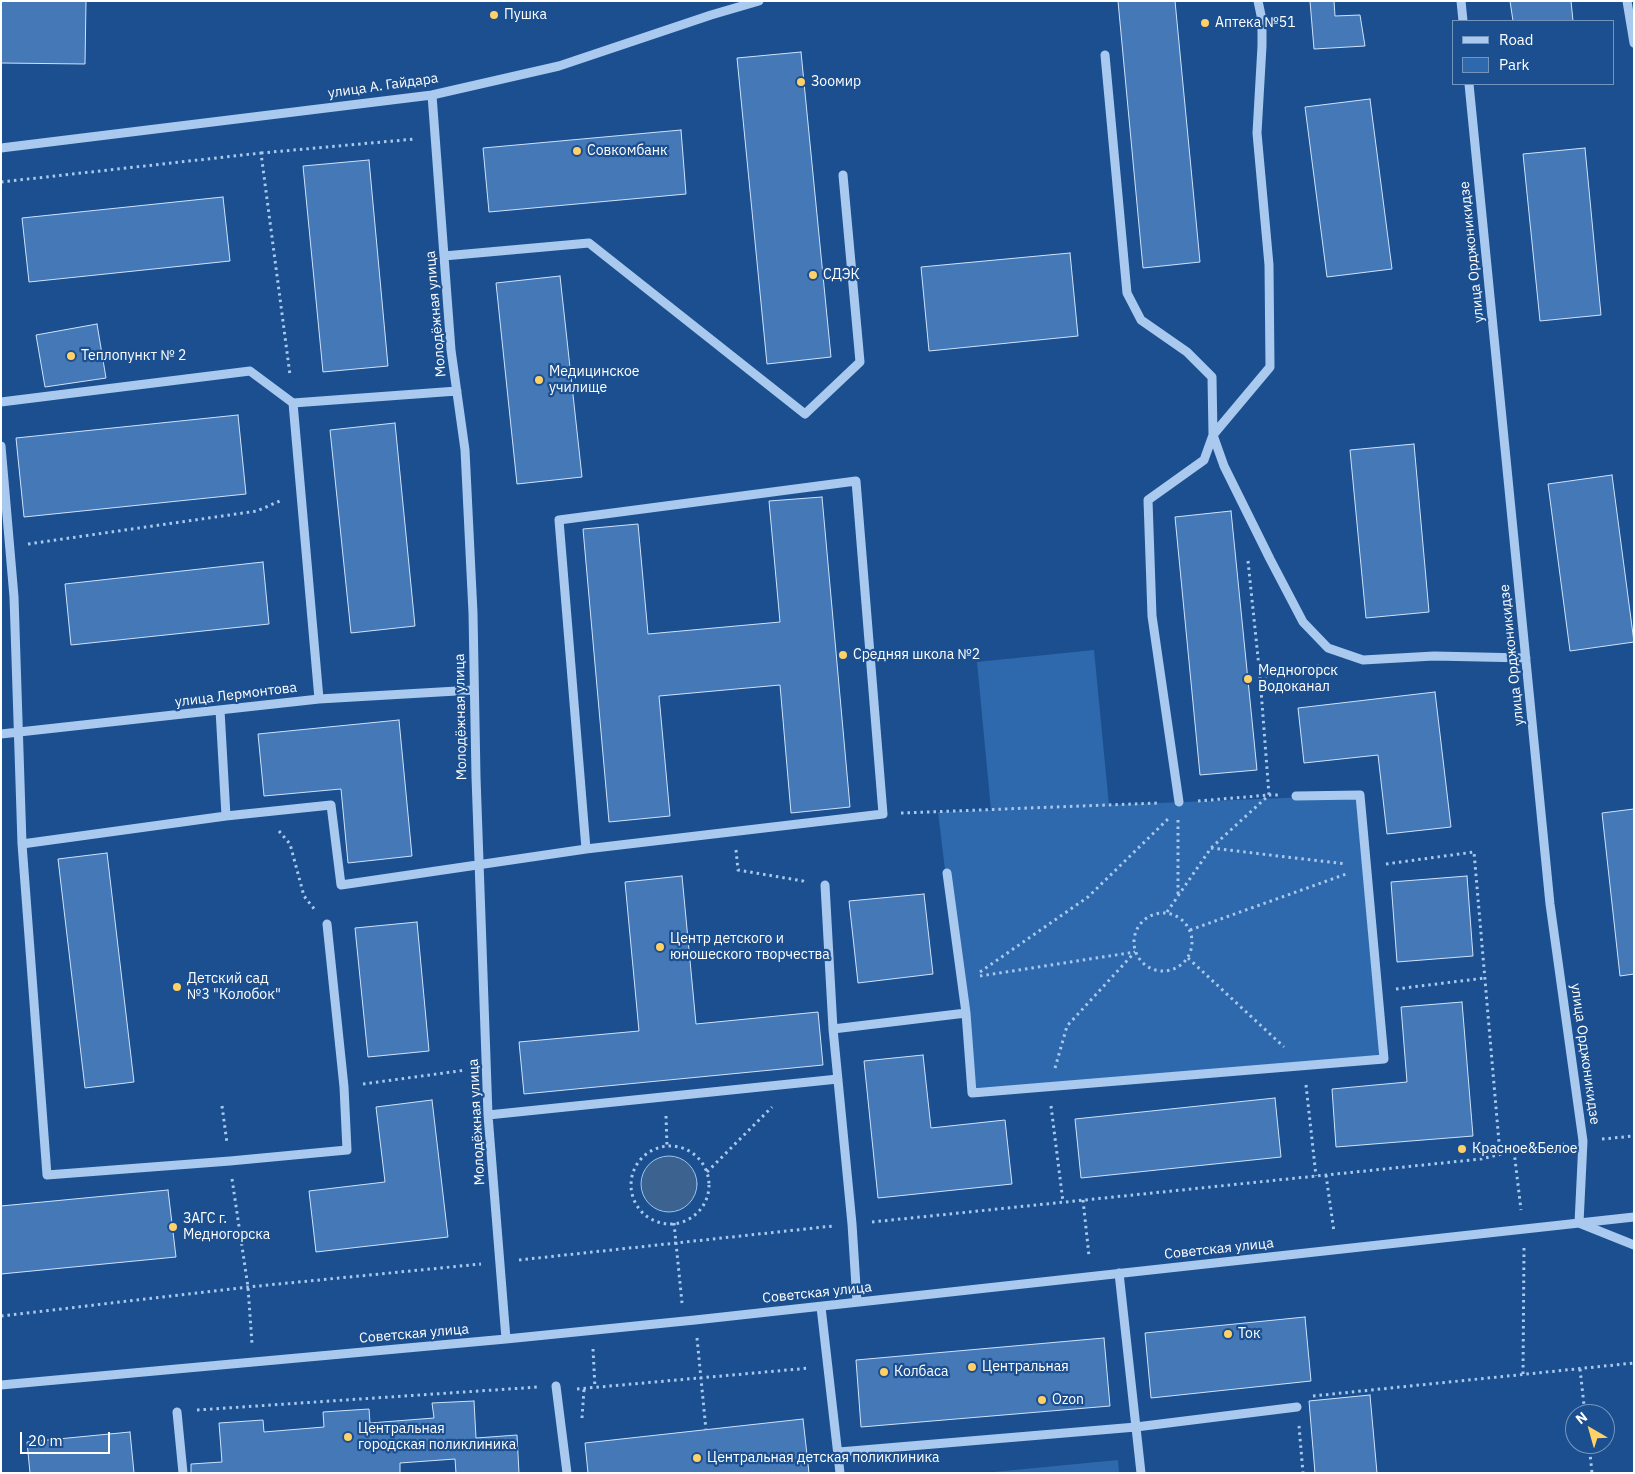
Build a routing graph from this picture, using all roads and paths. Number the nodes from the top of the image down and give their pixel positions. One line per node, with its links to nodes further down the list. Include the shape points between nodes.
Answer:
1 (759, 1): 9 (street, улица А. Гайдара, via 559,66)
2 (1258, 1): 19 (street, via 1262,46 1257,133 1269,265 1270,367)
3 (1461, 1): 5 (street)
4 (1627, 1): 6 (street)
5 (1463, 20)
6 (1634, 43)
7 (1105, 55): 19 (street, via 1127,293 1140,320 1186,352 1212,377)
8 (1469, 85): 24 (street, улица Орджоникидзе)
9 (432, 95): 10 (street, Молодёжная улица); 11 (street, улица А. Гайдара)
10 (435, 137): 12 (path); 15 (street, Молодёжная улица)
11 (1, 148)
12 (262, 153): 14 (path); 18 (path)
13 (843, 175): 15 (street, via 860,362 806,414 589,243)
14 (1, 182)
15 (444, 256): 16 (street, Молодёжная улица)
16 (457, 391): 18 (street); 27 (street, Молодёжная улица, via 465,450)
17 (1, 402): 18 (street, via 250,371)
18 (294, 403): 21 (street)
19 (1213, 436): 24 (street, via 1224,466 1270,560 1304,622 1328,648 1363,660 1434,656); 34 (street, via 1204,460 1148,500 1152,616)
20 (1, 446): 22 (street)
21 (301, 492): 22 (path, via 257,512); 28 (street)
22 (10, 546): 31 (street)
23 (1248, 560): 26 (path)
24 (1526, 658): 69 (street, улица Орджоникидзе, via 1550,904)
25 (1325, 665): 26 (path)
26 (1260, 678): 32 (path)
27 (474, 690): 28 (street, улица Лермонтова); 42 (street, Молодёжная улица)
28 (319, 699): 29 (street, улица Лермонтова)
29 (220, 710): 31 (street, улица Лермонтова); 37 (street)
30 (1, 734): 31 (street, улица Лермонтова)
31 (19, 734): 39 (street)
32 (1269, 795): 34 (path); 40 (path)
33 (1296, 796): 43 (street, via 1360,794)
34 (1179, 806): 36 (path); 47 (path); 53 (path, via 1088,896)
35 (264, 811): 37 (street); 42 (street, via 331,804 341,885); 49 (path, via 290,844 304,896)
36 (883, 814): 38 (street); 41 (street, via 856,481 559,520)
37 (226, 816): 39 (street)
38 (735, 832): 41 (street); 46 (path, via 738,870 804,881)
39 (22, 844): 73 (street, via 47,1175)
40 (1212, 848): 43 (path); 47 (path)
41 (586, 849): 42 (street)
42 (479, 865): 60 (street, Молодёжная улица)
43 (1367, 867): 50 (path); 54 (path, via 1474,852); 56 (street)
44 (947, 873): 55 (street)
45 (825, 885): 58 (street)
46 (808, 888)
47 (1178, 896): 48 (path)
48 (1166, 912): 50 (path, via 1184,921); 51 (path, via 1156,913 1139,924 1135,933)
49 (327, 924): 64 (street)
50 (1190, 930): 52 (path, via 1193,940)
51 (1135, 952): 52 (path, via 1147,966 1164,972 1174,970); 53 (path); 63 (path, via 1067,1026)
52 (1188, 958): 59 (path)
53 (970, 978): 55 (path)
54 (1485, 978): 56 (path); 72 (path)
55 (962, 984): 57 (street)
56 (1378, 991): 59 (street, via 1384,1059)
57 (966, 1012): 58 (street); 63 (street, via 972,1093)
58 (833, 1029): 61 (street)
59 (1304, 1066): 63 (street); 76 (path)
60 (487, 1067): 64 (path); 67 (street, Молодёжная улица)
61 (838, 1079): 62 (street); 82 (street)
62 (796, 1083): 65 (street); 74 (path)
63 (1049, 1086): 78 (path)
64 (344, 1087): 73 (street, via 347,1150)
65 (665, 1097): 67 (street); 70 (path)
66 (222, 1106): 73 (path)
67 (488, 1115): 87 (street, Молодёжная улица)
68 (1634, 1136): 69 (path)
69 (1583, 1141): 71 (path); 81 (street, улица Орджоникидзе)
70 (667, 1146): 74 (path, via 691,1152); 80 (path, via 655,1148 644,1155 636,1165 631,1190 643,1213 654,1220)
71 (1514, 1151): 72 (path); 83 (path)
72 (1500, 1154): 75 (path, via 1481,1159)
73 (230, 1162): 90 (path)
74 (707, 1172): 80 (path, via 707,1197 701,1208 692,1217)
75 (1326, 1175): 76 (path); 86 (path)
76 (1316, 1176): 77 (path)
77 (1083, 1200): 78 (path); 89 (path)
78 (1063, 1202): 82 (path)
79 (1634, 1217): 81 (street, Советская улица)
80 (674, 1223): 84 (path)
81 (1579, 1223): 83 (street, Советская улица); 85 (street)
82 (852, 1224): 84 (path); 91 (street)
83 (1524, 1229): 86 (street, Советская улица); 102 (path)
84 (676, 1243): 87 (path); 95 (path)
85 (1634, 1245)
86 (1336, 1250): 88 (street, Советская улица)
87 (500, 1262): 90 (path); 97 (street, Молодёжная улица)
88 (1119, 1274): 89 (street, Советская улица); 111 (street)
89 (1092, 1276): 91 (street, Советская улица)
90 (248, 1287): 93 (path); 98 (path)
91 (857, 1302): 92 (street, Советская улица)
92 (821, 1307): 94 (street, Советская улица); 100 (street)
93 (1, 1316)
94 (695, 1320): 95 (street, Советская улица); 103 (path)
95 (684, 1321): 96 (street, Советская улица)
96 (592, 1330): 97 (street, Советская улица); 106 (path)
97 (506, 1339): 98 (street, Советская улица)
98 (253, 1362): 104 (street, Советская улица)
99 (1634, 1363): 101 (path)
100 (828, 1366): 103 (path); 113 (street)
101 (1580, 1369): 102 (path); 108 (path)
102 (1523, 1374): 109 (path, via 1295,1398)
103 (700, 1378): 106 (path); 112 (path)
104 (1, 1385)
105 (556, 1386): 110 (path); 116 (street)
106 (595, 1388): 107 (path)
107 (584, 1389)
108 (1584, 1404)
109 (1297, 1407): 111 (street); 119 (path)
110 (177, 1412): 115 (street)
111 (1136, 1427): 113 (street); 118 (street)
112 (706, 1430)
113 (839, 1452): 117 (street)
114 (1590, 1454): 120 (path)
115 (183, 1473)
116 (566, 1473)
117 (840, 1473)
118 (1141, 1473)
119 (1303, 1473)
120 (1592, 1473)

